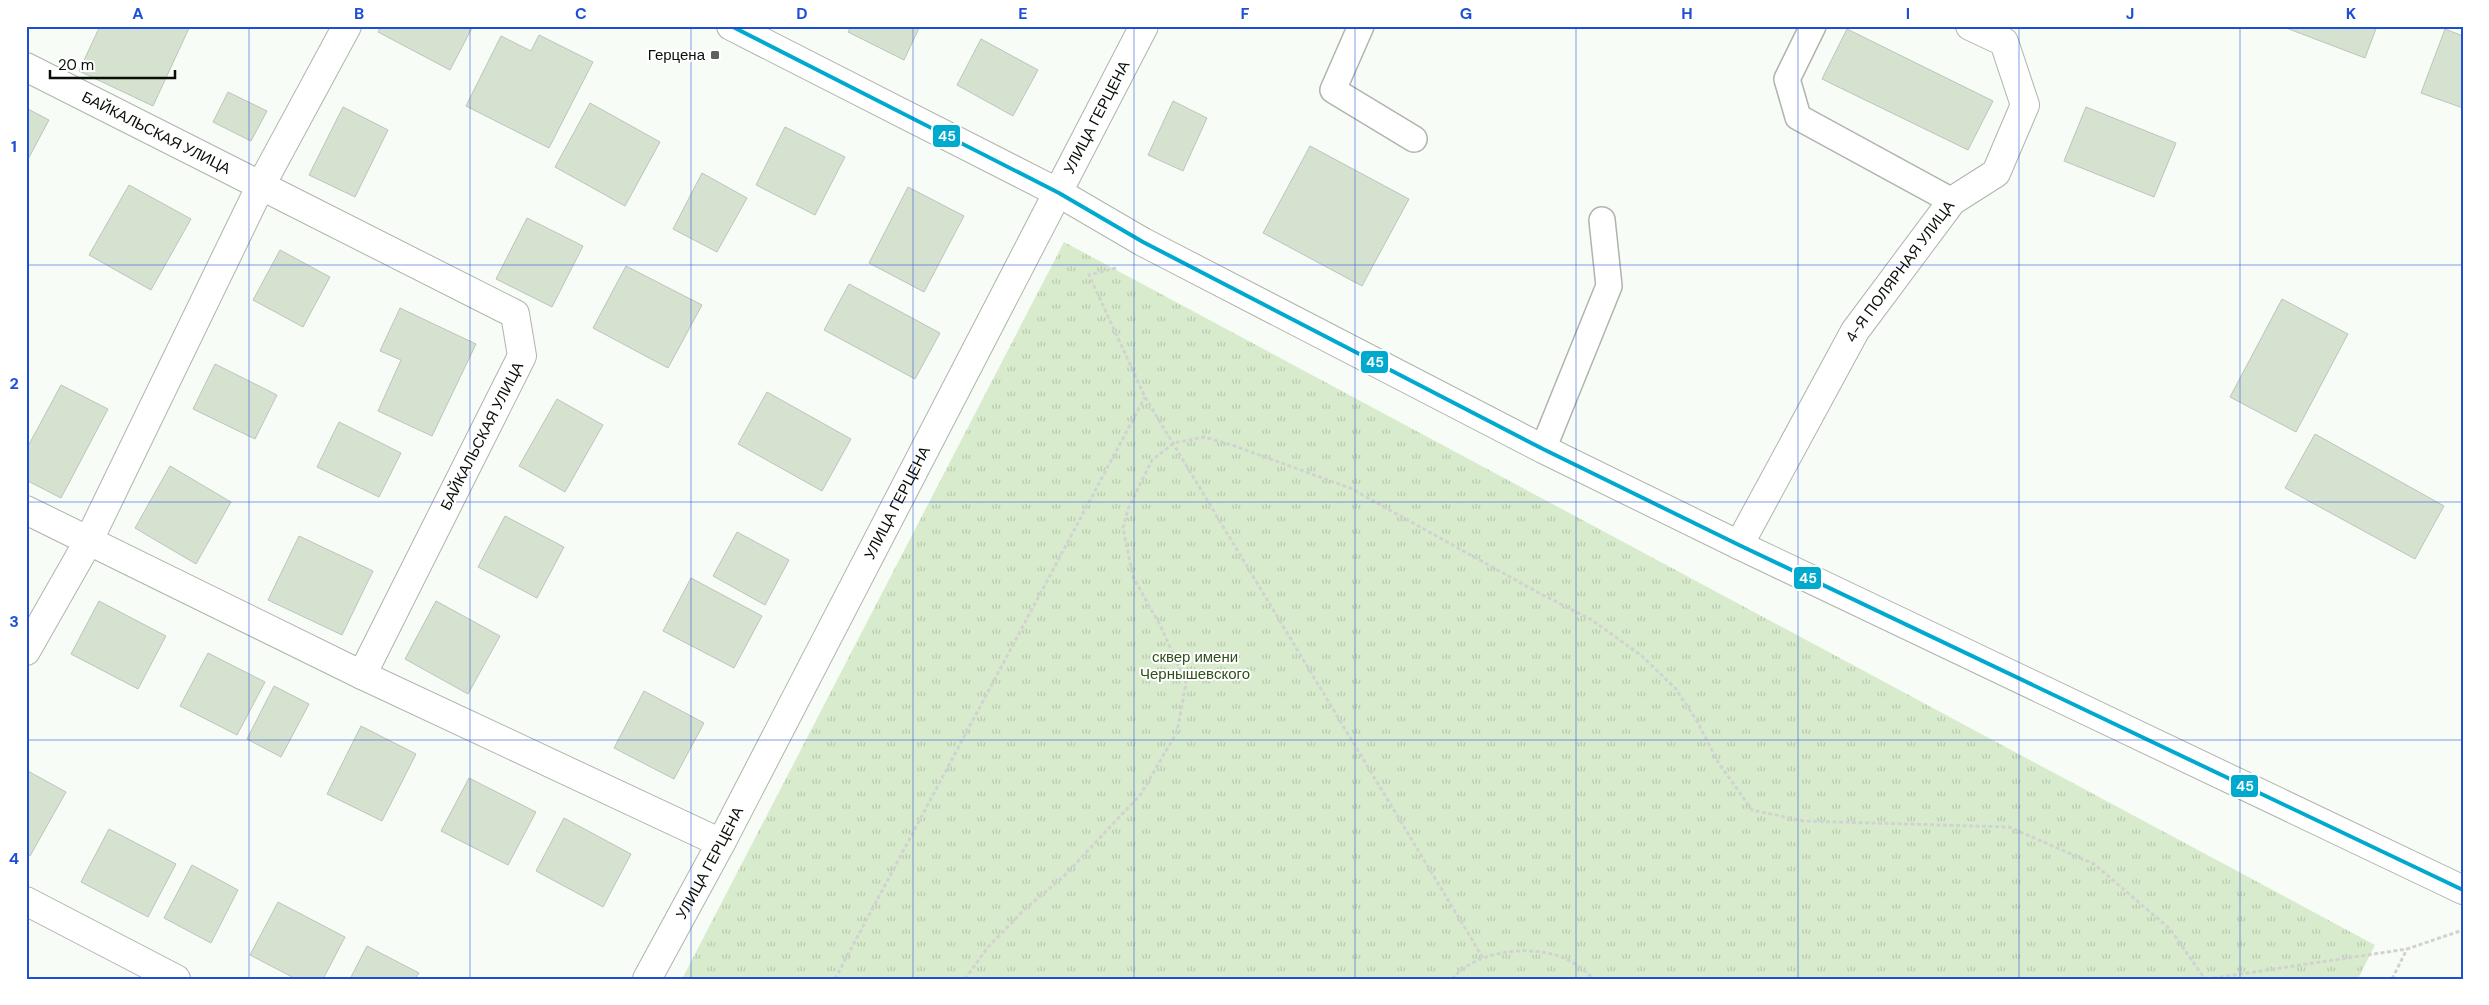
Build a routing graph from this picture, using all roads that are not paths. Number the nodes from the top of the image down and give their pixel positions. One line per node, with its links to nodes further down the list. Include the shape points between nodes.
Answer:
1 (347, 26): 9 (street)
2 (731, 26): 10 (street)
3 (1144, 26): 10 (street, УЛИЦА ГЕРЦЕНА)
4 (1361, 26): 8 (lane, via 1332,90)
5 (1813, 26): 11 (lane, via 1787,79 1798,117)
6 (1970, 26): 11 (street, 4-Я ПОЛЯРНАЯ УЛИЦА, via 2004,42 2025,105 1996,173)
7 (26, 67): 9 (street, БАЙКАЛЬСКАЯ УЛИЦА)
8 (1414, 139)
9 (261, 185): 15 (street); 18 (street, БАЙКАЛЬСКАЯ УЛИЦА, via 515,314 522,356)
10 (1059, 193): 13 (street, via 1143,242); 19 (street, УЛИЦА ГЕРЦЕНА)
11 (1952, 202): 16 (street, 4-Я ПОЛЯРНАЯ УЛИЦА, via 1855,331)
12 (1602, 220): 13 (lane, via 1609,286)
13 (1543, 449): 16 (street)
14 (26, 510): 15 (street)
15 (88, 542): 17 (street); 18 (street)
16 (1739, 545): 20 (street)
17 (26, 652)
18 (362, 675): 19 (street)
19 (721, 843): 23 (street, УЛИЦА ГЕРЦЕНА)
20 (2463, 890)
21 (26, 901): 22 (street)
22 (176, 979)
23 (647, 979)

